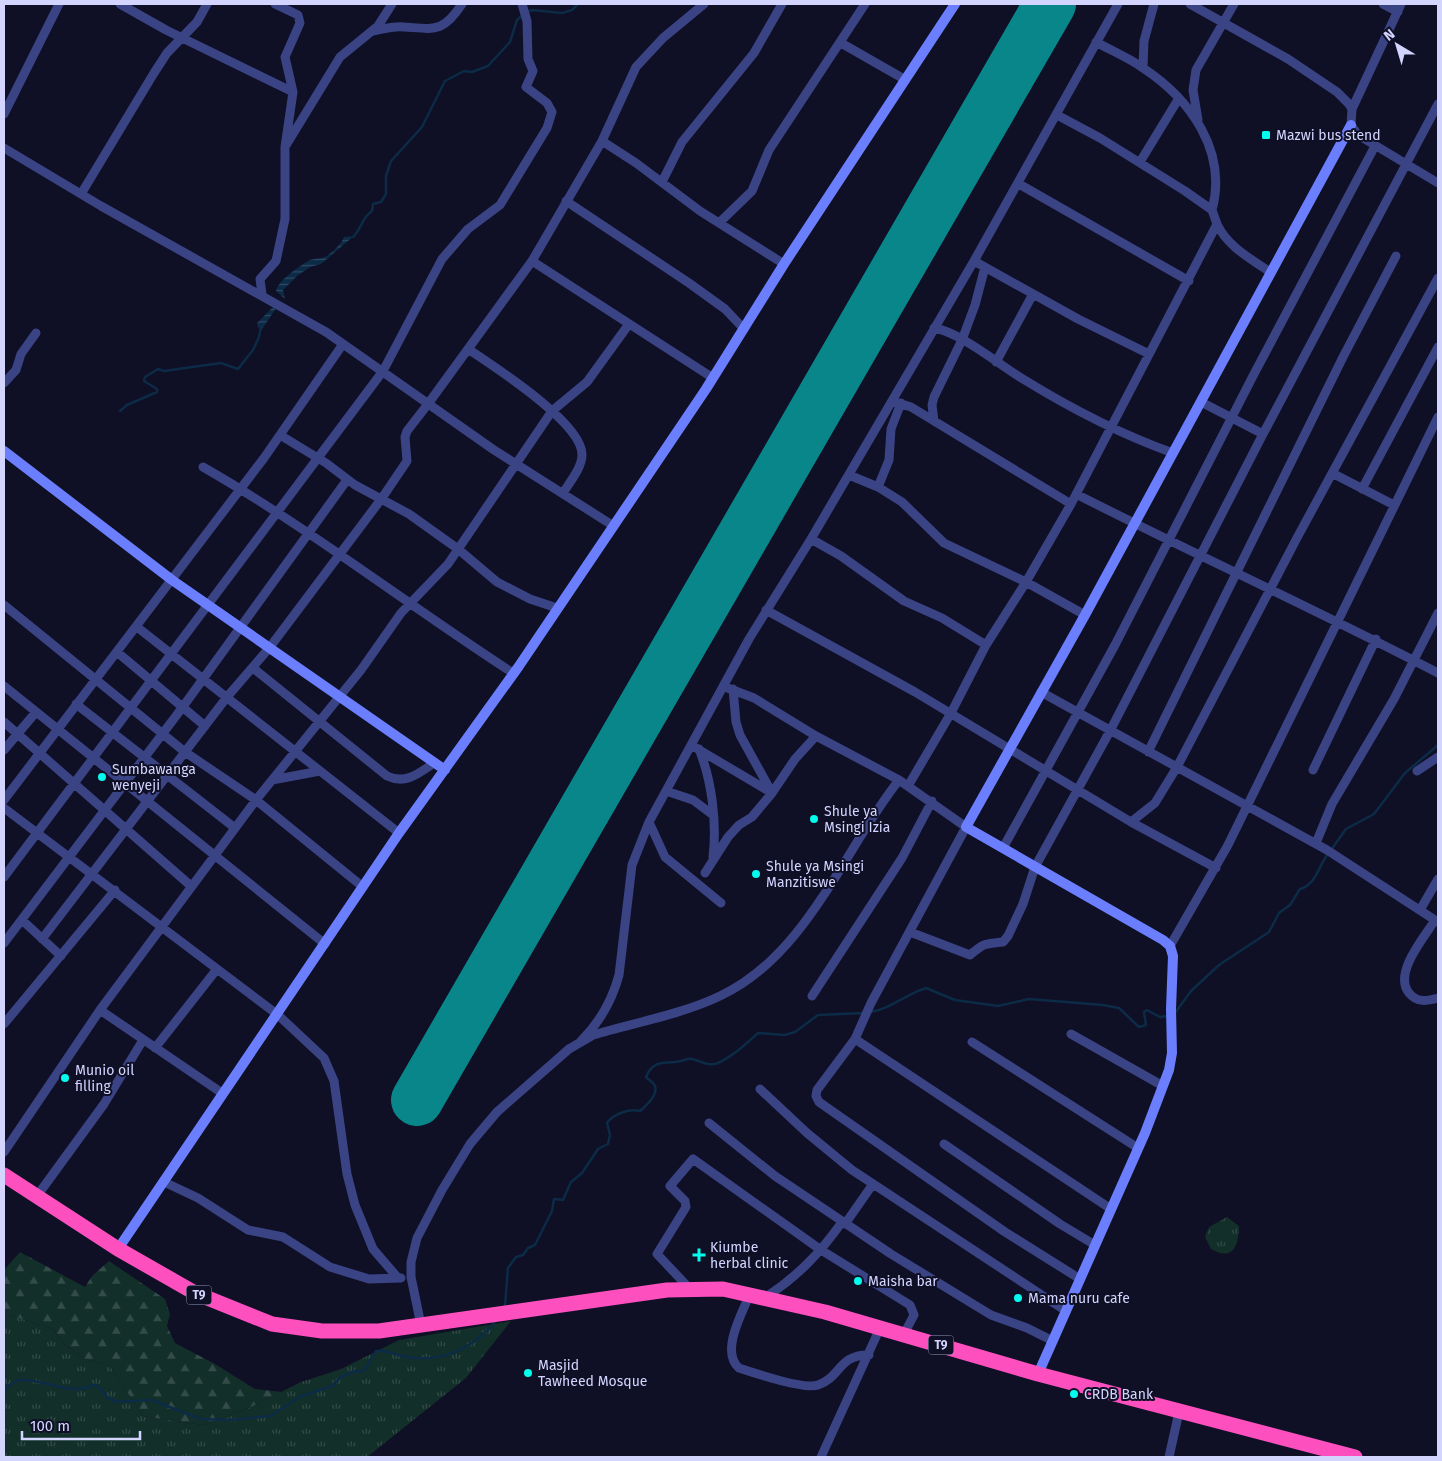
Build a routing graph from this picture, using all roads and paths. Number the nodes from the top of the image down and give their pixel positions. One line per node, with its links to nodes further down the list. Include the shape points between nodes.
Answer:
1 (59, 4): 29 (street)
2 (120, 4): 20 (street)
3 (207, 4): 20 (street, via 197,22)
4 (275, 4): 25 (street, via 300,18 285,57)
5 (392, 4): 19 (street)
6 (462, 4): 19 (street, via 450,19 435,29 403,27)
7 (522, 4): 67 (street, via 527,21 529,63 533,71 526,87 551,107 547,128 500,205 468,230 442,260)
8 (704, 4): 33 (street, via 663,38 636,67)
9 (782, 4): 39 (street, via 754,53 682,142)
10 (865, 4): 22 (street)
11 (955, 4): 24 (street)
12 (1118, 4): 21 (street)
13 (1154, 4): 23 (street, via 1144,41)
14 (1190, 4): 18 (street)
15 (1234, 4): 18 (street)
16 (1383, 4): 17 (street)
17 (1400, 8): 28 (street)
18 (1224, 23): 28 (street, via 1317,78 1346,100); 31 (street, via 1196,70 1193,90)
19 (372, 31): 35 (street, via 340,57)
20 (181, 38): 25 (street); 42 (street, via 154,73)
21 (1096, 42): 23 (street); 30 (street)
22 (841, 43): 24 (street); 45 (street, via 768,150 752,191)
23 (1143, 68): 26 (street)
24 (904, 79): 50 (street)
25 (293, 92): 35 (street)
26 (1179, 98): 31 (street); 37 (street)
27 (1438, 104): 38 (street)
28 (1352, 109): 32 (street)
29 (4, 114)
30 (1057, 114): 37 (street); 41 (street)
31 (1198, 120): 44 (street, via 1211,148 1216,171 1217,187)
32 (1351, 125): 34 (street, via 1358,135); 52 (street)
33 (602, 141): 39 (street); 43 (street)
34 (1375, 146): 38 (street); 75 (street)
35 (285, 147): 55 (street, via 285,219 276,261 260,279)
36 (4, 148): 42 (street)
37 (1140, 162): 44 (street)
38 (1406, 165): 40 (street); 78 (street)
39 (662, 182): 45 (street)
40 (1438, 183)
41 (1019, 184): 49 (street); 54 (street)
42 (81, 194): 55 (street)
43 (566, 201): 48 (street); 59 (street, via 725,309)
44 (1212, 210): 46 (street)
45 (720, 223): 50 (street)
46 (1217, 224): 52 (street, via 1235,246); 54 (street)
47 (1396, 256): 105 (street)
48 (532, 261): 57 (street); 64 (street)
49 (974, 262): 51 (street); 58 (street)
50 (784, 264): 59 (street)
51 (985, 267): 56 (street); 61 (street)
52 (1270, 272): 71 (street)
53 (1438, 278): 85 (street)
54 (1189, 281): 65 (street)
55 (262, 294): 62 (street)
56 (1033, 294): 65 (street); 66 (street)
57 (629, 324): 68 (street); 73 (street, via 587,382)
58 (934, 328): 61 (street); 70 (street)
59 (744, 329): 68 (street)
60 (36, 333): 69 (street, via 21,354 16,370)
61 (962, 340): 66 (street); 76 (street, via 934,397)
62 (343, 344): 67 (street); 79 (street)
63 (1438, 347): 89 (street)
64 (468, 349): 72 (street); 73 (street, via 513,378)
65 (1149, 354): 77 (street)
66 (996, 362): 77 (street)
67 (383, 371): 72 (street); 82 (street)
68 (713, 378): 98 (street)
69 (4, 383)
70 (896, 402): 76 (street); 86 (street); 88 (street, via 889,436 889,460)
71 (1201, 402): 75 (street); 81 (street)
72 (428, 404): 83 (street); 93 (street, via 407,431 407,461)
73 (552, 411): 83 (street); 91 (street, via 580,444 582,452 580,465)
74 (1438, 417): 95 (street)
75 (1232, 418): 78 (street); 101 (street)
76 (934, 421): 94 (street)
77 (1110, 427): 81 (street); 92 (street)
78 (1263, 434): 104 (street)
79 (280, 435): 82 (street); 90 (street)
80 (4, 451): 106 (street)
81 (1173, 453): 97 (street)
82 (318, 458): 87 (street); 96 (street)
83 (515, 463): 91 (street); 102 (street)
84 (203, 467): 90 (street)
85 (1332, 473): 89 (street); 108 (street)
86 (849, 475): 88 (street); 100 (street)
87 (347, 480): 93 (street); 99 (street)
88 (878, 487): 107 (street, via 902,502 944,543)
89 (1362, 489): 95 (street)
90 (241, 490): 96 (street); 106 (street)
91 (563, 493): 98 (street)
92 (1076, 494): 94 (street); 97 (street)
93 (382, 498): 102 (street); 103 (street)
94 (1071, 504): 107 (street)
95 (1394, 505): 117 (street)
96 (277, 514): 99 (street); 110 (street)
97 (1134, 524): 101 (street); 115 (street)
98 (612, 525): 112 (street)
99 (308, 533): 103 (street); 119 (street)
100 (811, 539): 113 (street); 121 (street, via 899,597)
101 (1170, 541): 104 (street); 142 (street)
102 (458, 549): 109 (street, via 437,577); 112 (street, via 497,582)
103 (339, 553): 109 (street); 122 (street)
104 (1200, 556): 105 (street); 147 (street)
105 (1237, 574): 108 (street); 157 (street)
106 (172, 580): 110 (street); 118 (street)
107 (1026, 582): 115 (street); 121 (street)
108 (1270, 591): 117 (street); 163 (street)
109 (409, 604): 127 (street); 135 (street)
110 (209, 605): 119 (street); 124 (street)
111 (7, 608): 116 (street); 130 (street)
112 (557, 608): 127 (street)
113 (766, 610): 132 (street); 141 (street)
114 (1438, 613): 125 (street)
115 (1085, 615): 134 (street)
116 (4, 619)
117 (1337, 622): 120 (street); 182 (street)
118 (137, 627): 123 (street); 124 (street)
119 (240, 628): 122 (street); 129 (street)
120 (1376, 639): 125 (street); 165 (street)
121 (986, 645): 141 (street)
122 (270, 648): 126 (street); 135 (street)
123 (117, 652): 130 (street); 131 (street)
124 (172, 655): 129 (street); 131 (street)
125 (1414, 660): 128 (street); 193 (street, via 1332,804)
126 (253, 668): 136 (street); 144 (street)
127 (514, 673): 164 (street)
128 (1438, 673)
129 (203, 679): 136 (street); 139 (street)
130 (96, 680): 137 (street); 138 (street)
131 (152, 681): 138 (street); 139 (street)
132 (729, 688): 151 (street, via 754,698); 152 (street); 177 (street, via 740,735)
133 (6, 692): 140 (street)
134 (1041, 692): 142 (street); 153 (street)
135 (340, 695): 144 (street); 162 (street)
136 (227, 697): 145 (street); 156 (street)
137 (76, 704): 146 (street); 148 (street)
138 (131, 708): 148 (street); 149 (street)
139 (182, 708): 145 (street); 149 (street)
140 (36, 712): 146 (street); 150 (street)
141 (951, 713): 153 (street); 174 (street)
142 (1078, 714): 147 (street); 168 (street)
143 (4, 722): 150 (street)
144 (318, 722): 156 (street); 162 (street, via 392,779 409,778)
145 (205, 726): 155 (street)
146 (57, 728): 158 (street); 160 (street)
147 (1110, 731): 157 (street); 176 (street)
148 (112, 733): 160 (street); 161 (street)
149 (163, 733): 155 (street); 161 (street)
150 (17, 734): 154 (street); 158 (street)
151 (816, 736): 171 (street); 177 (street, via 795,759)
152 (695, 747): 175 (street); 177 (street); 185 (street, via 706,771)
153 (1008, 749): 168 (street); 188 (street)
154 (4, 750)
155 (185, 752): 169 (street); 180 (street)
156 (295, 752): 166 (street); 170 (street)
157 (1148, 752): 163 (street)
158 (39, 753): 173 (street); 178 (street)
159 (1438, 757): 167 (street)
160 (93, 758): 172 (street); 173 (street)
161 (143, 758): 169 (street); 172 (street)
162 (434, 763): 164 (street)
163 (1177, 767): 182 (street); 187 (street, via 1155,803)
164 (445, 770): 192 (street)
165 (1313, 770)
166 (320, 771): 170 (street); 192 (street)
167 (1417, 771)
168 (1047, 772): 176 (street); 194 (street)
169 (167, 776): 179 (street); 189 (street)
170 (272, 780): 180 (street)
171 (898, 780): 174 (street); 227 (street, via 816,905 776,956 755,974 720,996)
172 (125, 782): 179 (street); 184 (street)
173 (74, 783): 184 (street); 191 (street)
174 (908, 786): 181 (street)
175 (666, 791): 185 (street, via 693,800); 186 (street)
176 (1078, 791): 187 (street); 198 (street)
177 (772, 793): 197 (street, via 752,817 734,829)
178 (4, 800)
179 (148, 800): 190 (street); 195 (street)
180 (256, 800): 189 (street); 205 (street)
181 (932, 801): 188 (street); 219 (street, via 902,858)
182 (1247, 806): 193 (street); 199 (street)
183 (4, 808): 191 (street)
184 (105, 811): 190 (street); 196 (street)
185 (714, 814): 197 (street)
186 (649, 822): 207 (street, via 666,857); 227 (street, via 632,865 619,975 614,992 595,1027)
187 (1131, 822): 199 (street)
188 (966, 827): 194 (street); 212 (street)
189 (235, 828): 195 (street)
190 (126, 829): 200 (street); 204 (street)
191 (38, 832): 196 (street); 202 (street)
192 (399, 833): 205 (street)
193 (1316, 843): 208 (street)
194 (1003, 848): 198 (street)
195 (216, 854): 204 (street); 215 (street)
196 (71, 858): 200 (street); 209 (street)
197 (713, 859): 201 (street)
198 (1035, 867): 212 (street, via 1023,904 1003,942 985,943 970,955); 216 (street)
199 (1216, 868): 216 (street)
200 (91, 873): 206 (street); 213 (street)
201 (705, 873)
202 (4, 877)
203 (1438, 879): 208 (street)
204 (191, 886): 211 (street)
205 (363, 887): 215 (street)
206 (115, 890): 211 (street); 217 (street)
207 (721, 903)
208 (1420, 910): 210 (street)
209 (22, 920): 213 (street); 214 (street)
210 (1437, 921): 220 (street, via 1407,967 1404,981 1414,999)
211 (161, 927): 218 (street); 221 (street)
212 (910, 932): 225 (street)
213 (42, 939): 217 (street)
214 (4, 944)
215 (325, 944): 222 (street)
216 (1170, 946): 230 (street, via 1173,956 1172,1053)
217 (61, 956): 223 (street)
218 (217, 969): 222 (street); 229 (street)
219 (812, 996)
220 (1438, 998)
221 (100, 1010): 226 (street); 236 (street)
222 (278, 1015): 232 (street); 247 (street, via 328,1065 334,1081 347,1174 355,1204 373,1249)
223 (4, 1024)
224 (1071, 1034): 230 (street)
225 (855, 1039): 241 (street); 248 (street, via 817,1090 819,1102 1006,1232)
226 (143, 1040): 229 (street); 240 (street, via 104,1104)
227 (580, 1041): 246 (street, via 503,1105 470,1144 417,1238)
228 (972, 1042): 235 (street)
229 (155, 1048): 232 (street)
230 (1164, 1086): 235 (street)
231 (760, 1089): 239 (street, via 807,1133)
232 (222, 1093): 238 (street)
233 (709, 1123): 242 (street, via 775,1176)
234 (944, 1144): 243 (street)
235 (1138, 1148): 241 (street)
236 (4, 1152)
237 (4, 1175): 240 (highway, T9)
238 (164, 1182): 244 (street); 247 (street, via 198,1198 248,1230 283,1237 330,1267 369,1279)
239 (873, 1184): 242 (street); 252 (street)
240 (37, 1196): 244 (highway, T9)
241 (1111, 1209): 243 (street)
242 (843, 1223): 245 (street); 256 (street, via 975,1306)
243 (1095, 1245): 248 (street)
244 (118, 1249): 253 (highway, T9, via 195,1293 272,1324 354,1332)
245 (821, 1250): 249 (street, via 693,1158 670,1186 685,1201 686,1207 657,1254); 251 (street, via 792,1279); 255 (street, via 910,1305 914,1315)
246 (411, 1277): 247 (street); 253 (street)
247 (398, 1278)
248 (1080, 1279): 252 (street)
249 (689, 1288): 250 (highway, T9); 253 (highway, T9)
250 (750, 1294): 251 (highway, T9); 257 (street, via 733,1339 733,1363 739,1368 812,1387 826,1381 852,1356)
251 (766, 1297): 254 (highway, T9)
252 (1066, 1311): 256 (street)
253 (421, 1325)
254 (880, 1328): 255 (highway, T9); 257 (street)
255 (904, 1334): 258 (highway, T9)
256 (1052, 1341): 258 (street)
257 (869, 1355): 261 (street)
258 (1038, 1374): 259 (highway, T9)
259 (1180, 1412): 260 (highway, T9); 262 (street)
260 (1327, 1454): 263 (highway, T9)
261 (821, 1457)
262 (1169, 1457)
263 (1355, 1457)

